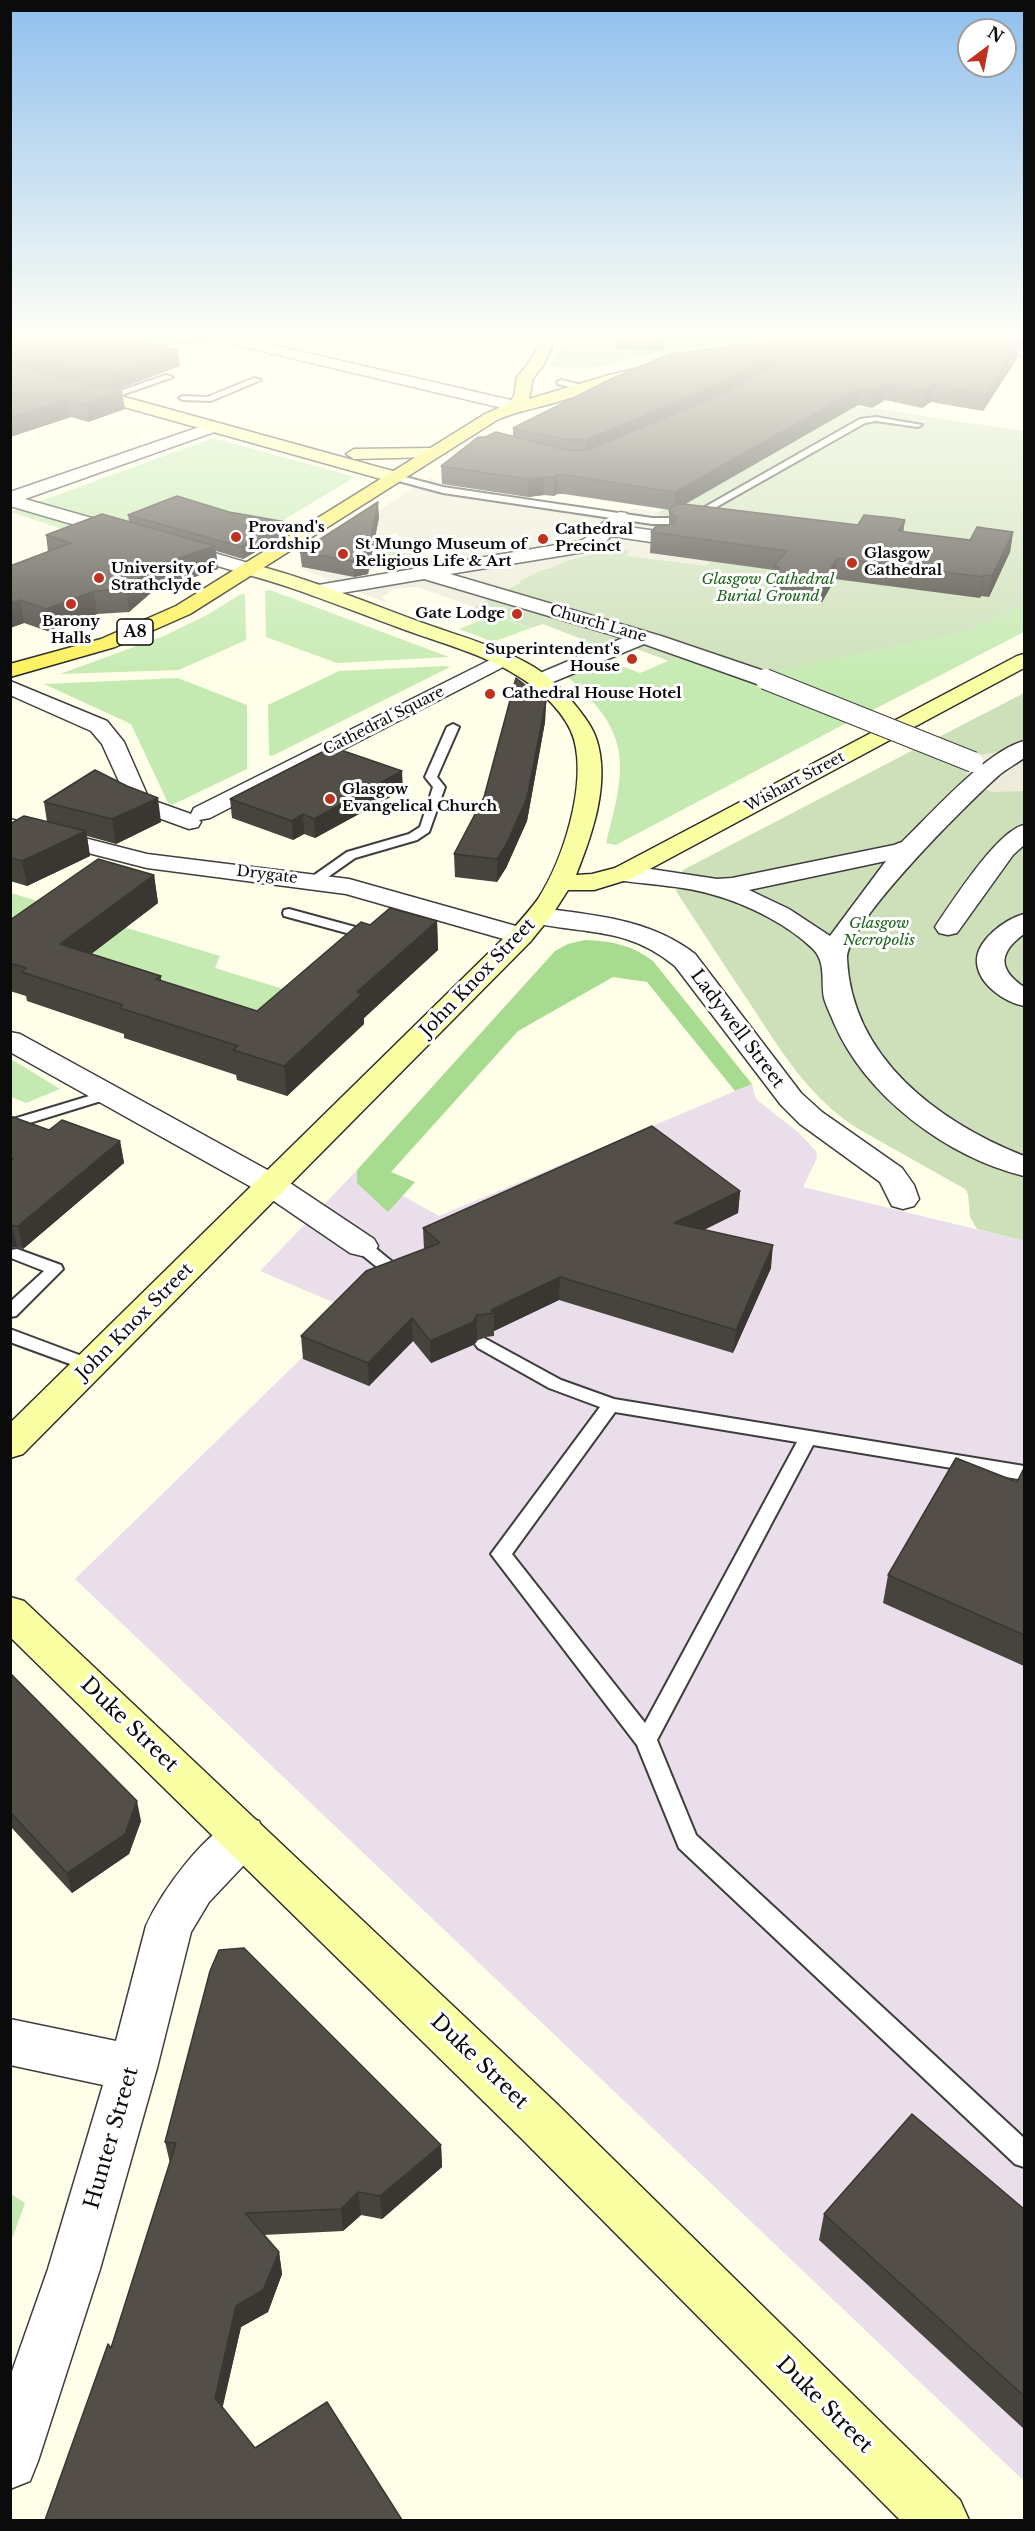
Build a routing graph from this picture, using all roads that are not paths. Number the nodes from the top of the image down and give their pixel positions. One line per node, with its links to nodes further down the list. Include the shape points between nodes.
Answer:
1 (143, 452): 7 (street)
2 (309, 452): 5 (street)
3 (808, 452): 9 (lane)
4 (431, 453): 5 (street); 6 (main road, A8)
5 (316, 454): 6 (street)
6 (394, 477): 11 (lane, via 443,490); 13 (main road, A8)
7 (10, 499): 13 (street)
8 (647, 510): 11 (lane)
9 (700, 512): 10 (lane); 11 (lane, via 671,521)
10 (724, 514)
11 (620, 522): 12 (street); 14 (street, via 584,546)
12 (664, 537)
13 (249, 569): 15 (street, John Knox Street); 19 (main road, A8, via 198,602 149,626 86,650)
14 (428, 573): 15 (street); 16 (street, Church Lane)
15 (318, 591): 17 (street, John Knox Street)
16 (642, 637): 20 (street); 25 (street, Church Lane, bridge, via 765,679)
17 (502, 660): 20 (street, John Knox Street); 21 (street, Cathedral Square, via 195,818 139,803 113,742 99,726)
18 (1024, 660): 29 (street, Wishart Street)
19 (10, 671)
20 (541, 681): 31 (street, John Knox Street, via 580,727 589,763 581,823)
21 (10, 687)
22 (453, 727): 30 (lane, via 431,777 439,787 426,829 413,837 351,855)
23 (1024, 727): 24 (street)
24 (1024, 747): 25 (street)
25 (982, 765): 28 (street)
26 (10, 826): 30 (street, Drygate, via 147,861)
27 (1024, 832): 36 (street, via 1004,850)
28 (911, 847): 32 (street, via 757,882); 38 (street, via 867,903)
29 (624, 873): 31 (street, Wishart Street, via 594,882); 32 (street)
30 (314, 881): 35 (street, Drygate, via 349,887 397,909)
31 (558, 883): 35 (street, John Knox Street)
32 (717, 887): 38 (street, via 754,901 810,934)
33 (289, 913): 37 (lane, via 369,931)
34 (1024, 922): 39 (street, via 995,946 990,957 998,979)
35 (530, 926): 44 (street, John Knox Street); 45 (street, Ladywell Street, via 624,929 673,948 791,1099 811,1118 891,1175)
36 (948, 927)
37 (349, 947)
38 (834, 958): 43 (street, via 838,998 861,1047 881,1077 935,1121)
39 (1024, 998)
40 (10, 1040): 41 (street)
41 (109, 1094): 42 (lane); 44 (street)
42 (10, 1125)
43 (1024, 1167)
44 (273, 1186): 46 (street); 52 (street, John Knox Street)
45 (903, 1199)
46 (362, 1246): 48 (lane)
47 (17, 1254): 49 (lane, via 55,1269)
48 (394, 1272)
49 (10, 1312)
50 (10, 1335): 52 (lane)
51 (484, 1344): 53 (lane, via 555,1384)
52 (92, 1366): 55 (street, John Knox Street)
53 (611, 1405): 54 (lane); 58 (lane, via 501,1554)
54 (809, 1436): 56 (lane); 58 (lane)
55 (10, 1445)
56 (1024, 1473)
57 (10, 1612): 59 (street, Duke Street)
58 (646, 1740): 62 (lane, via 687,1841)
59 (243, 1835): 61 (street, Hunter Street, via 193,1888 169,1926); 64 (street, Duke Street, via 538,2120)
60 (10, 2042): 61 (street)
61 (133, 2068): 63 (street, Hunter Street, via 74,2269)
62 (1024, 2155)
63 (10, 2460)
64 (940, 2520)

